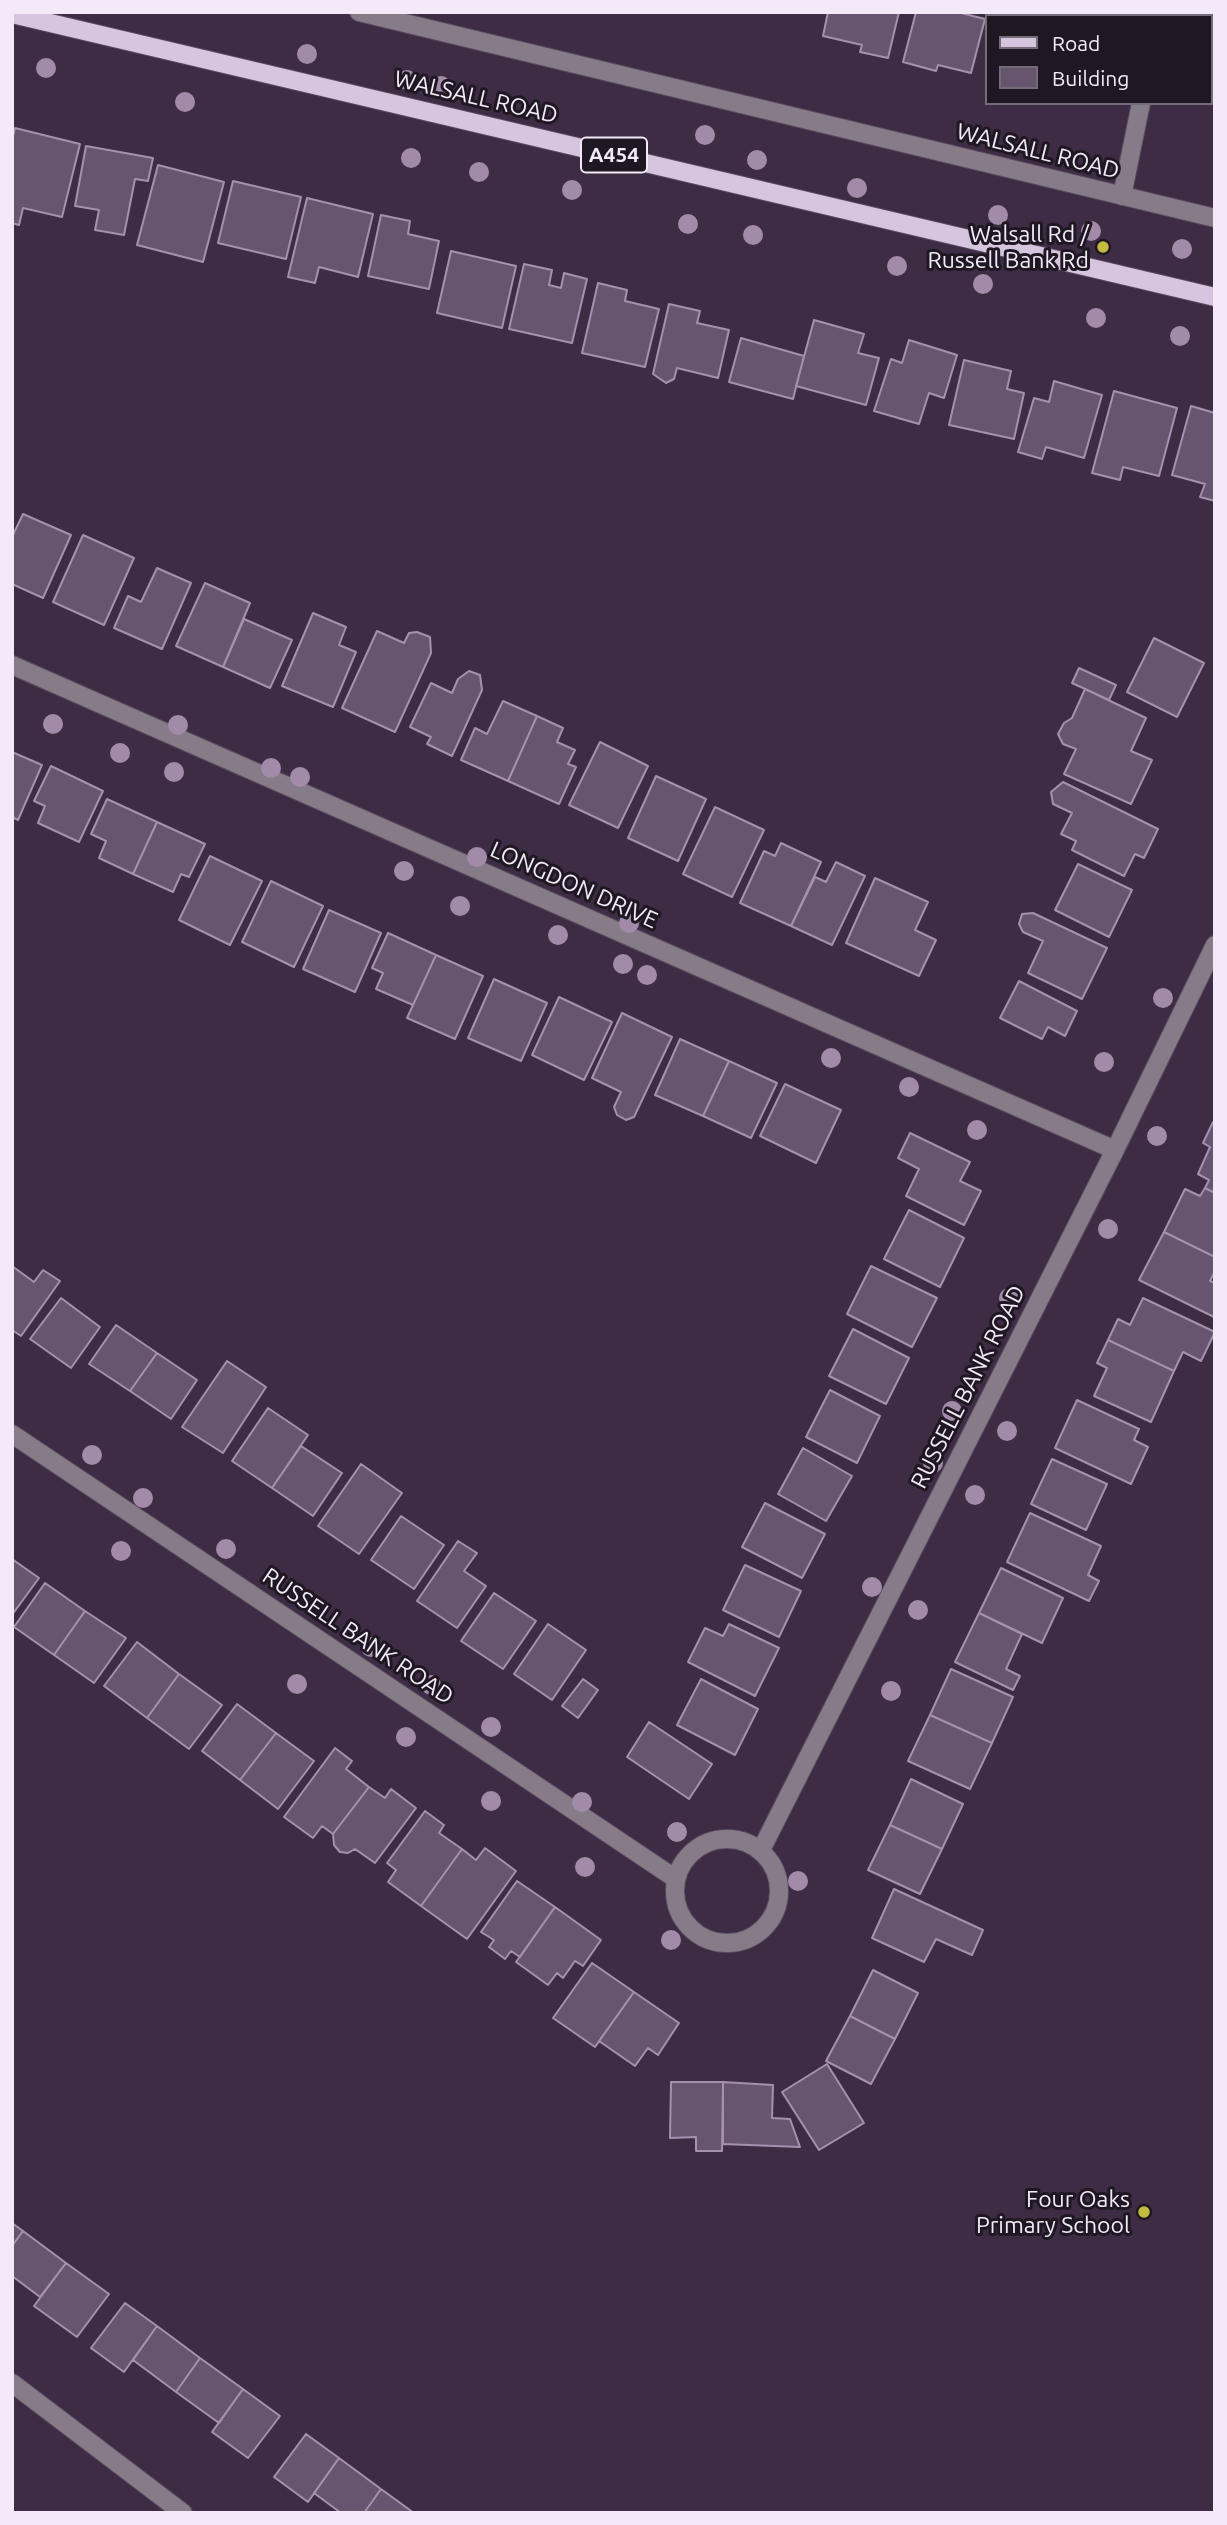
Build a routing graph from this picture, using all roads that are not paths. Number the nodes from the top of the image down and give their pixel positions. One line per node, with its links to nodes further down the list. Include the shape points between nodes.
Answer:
1 (359, 12): 4 (street, WALSALL ROAD)
2 (12, 14): 6 (main road, WALSALL ROAD / A454)
3 (1141, 105): 4 (street)
4 (1122, 196): 5 (street, WALSALL ROAD)
5 (1215, 218)
6 (1215, 297)
7 (12, 665): 9 (street, LONGDON DRIVE)
8 (1215, 945): 9 (street, RUSSELL BANK ROAD)
9 (1115, 1150): 11 (street, RUSSELL BANK ROAD)
10 (12, 1434): 12 (street, RUSSELL BANK ROAD)
11 (761, 1850): 12 (street, via 739,1840 714,1840 693,1852); 12 (street, via 779,1879 780,1895 776,1911 752,1937 717,1943 696,1934 681,1916)
12 (676, 1879)
13 (12, 2383): 14 (street)
14 (170, 2509)

